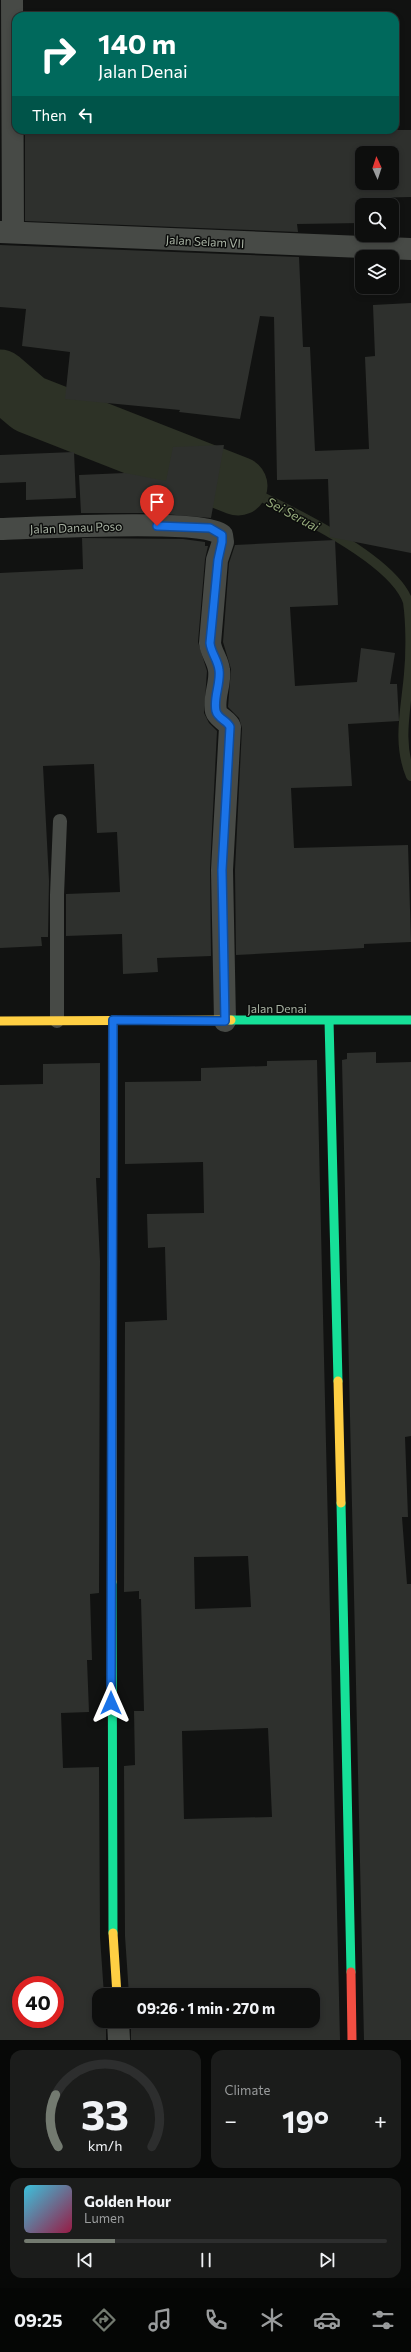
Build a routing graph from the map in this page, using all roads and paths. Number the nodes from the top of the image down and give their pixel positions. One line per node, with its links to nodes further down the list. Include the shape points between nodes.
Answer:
1 (12, 0): 2 (street)
2 (7, 232): 3 (street, Jalan Selam VII)
3 (411, 249)
4 (0, 530): 11 (street, Jalan Danau Poso, via 144,525 210,528 222,535 210,643 220,671 216,711 230,727 222,870)
5 (60, 820): 10 (lane, via 57,895)
6 (113, 1020): 10 (street, Jalan Denai); 11 (street, Jalan Denai); 12 (street, via 111,1783)
7 (328, 1020): 8 (street, Jalan Denai); 11 (street, Jalan Denai); 15 (street)
8 (411, 1020)
9 (0, 1021): 10 (street, Jalan Denai)
10 (58, 1021)
11 (225, 1021)
12 (116, 1988)
13 (118, 2028): 14 (street)
14 (119, 2040)
15 (352, 2040)

